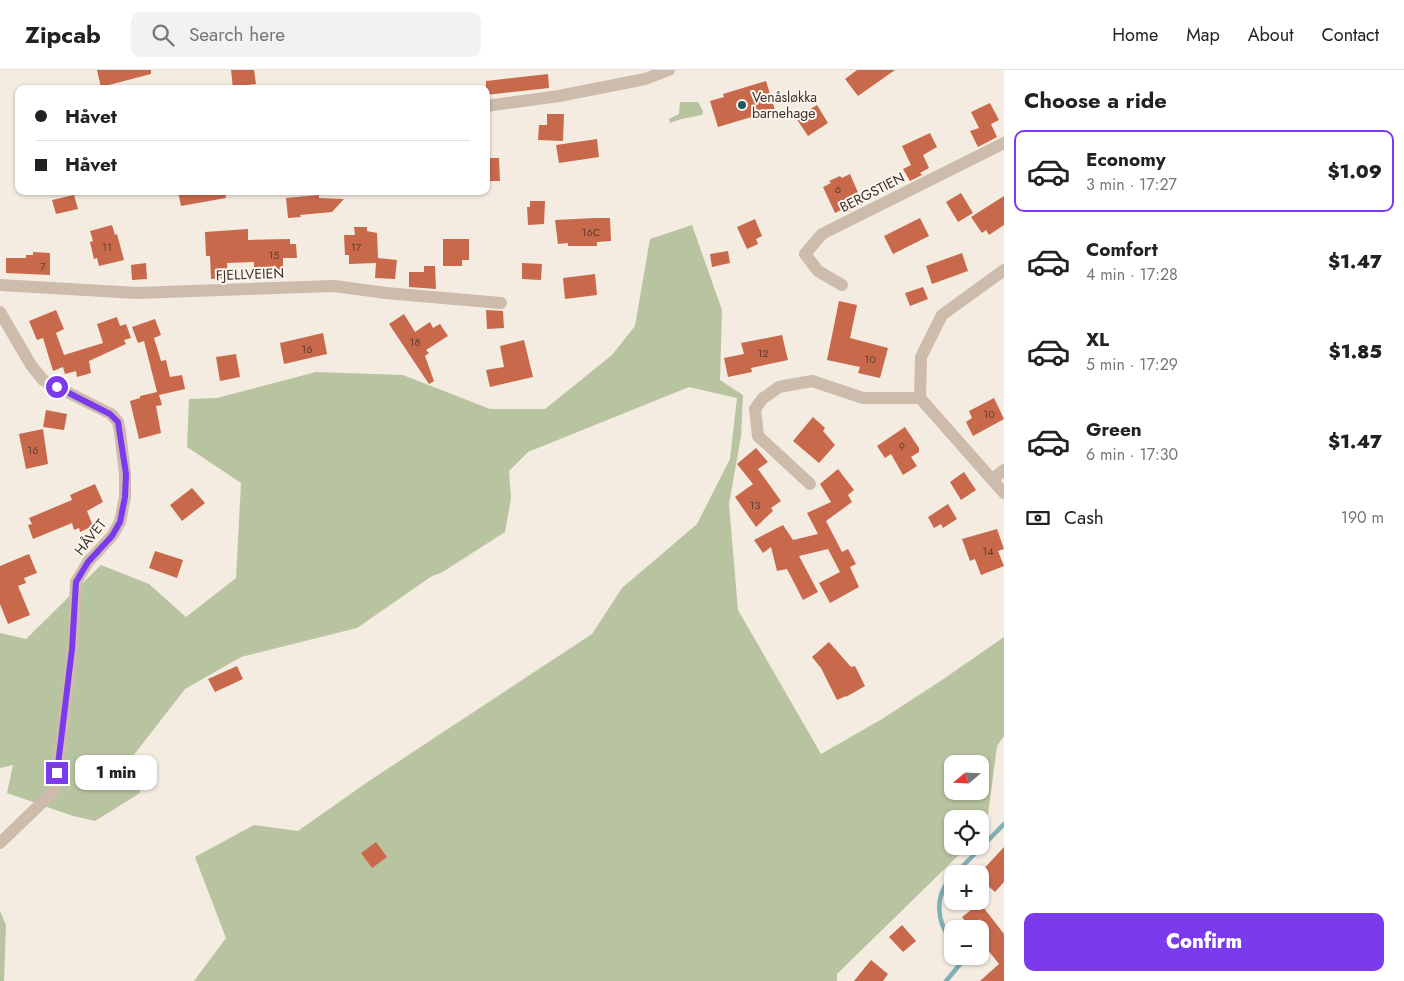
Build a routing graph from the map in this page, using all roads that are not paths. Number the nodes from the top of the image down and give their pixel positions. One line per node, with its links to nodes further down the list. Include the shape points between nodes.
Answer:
1 (669, 70): 2 (street, via 645,79)
2 (490, 105)
3 (1004, 143): 6 (street, BERGSTIEN, via 822,234 805,254 818,271)
4 (1004, 270): 9 (street, via 942,315 921,357)
5 (0, 285): 7 (street, FJELLVEIEN, via 137,292 334,286)
6 (842, 285)
7 (501, 303)
8 (0, 312): 14 (street, HÅVET, via 43,380 110,414 118,422 126,474 120,522 76,582 70,674 54,791)
9 (920, 398): 11 (street); 12 (street, via 863,398 812,381 779,387 762,399 755,409 758,436)
10 (1004, 470): 11 (street)
11 (993, 479): 13 (street)
12 (810, 484)
13 (1004, 493)
14 (0, 843)

